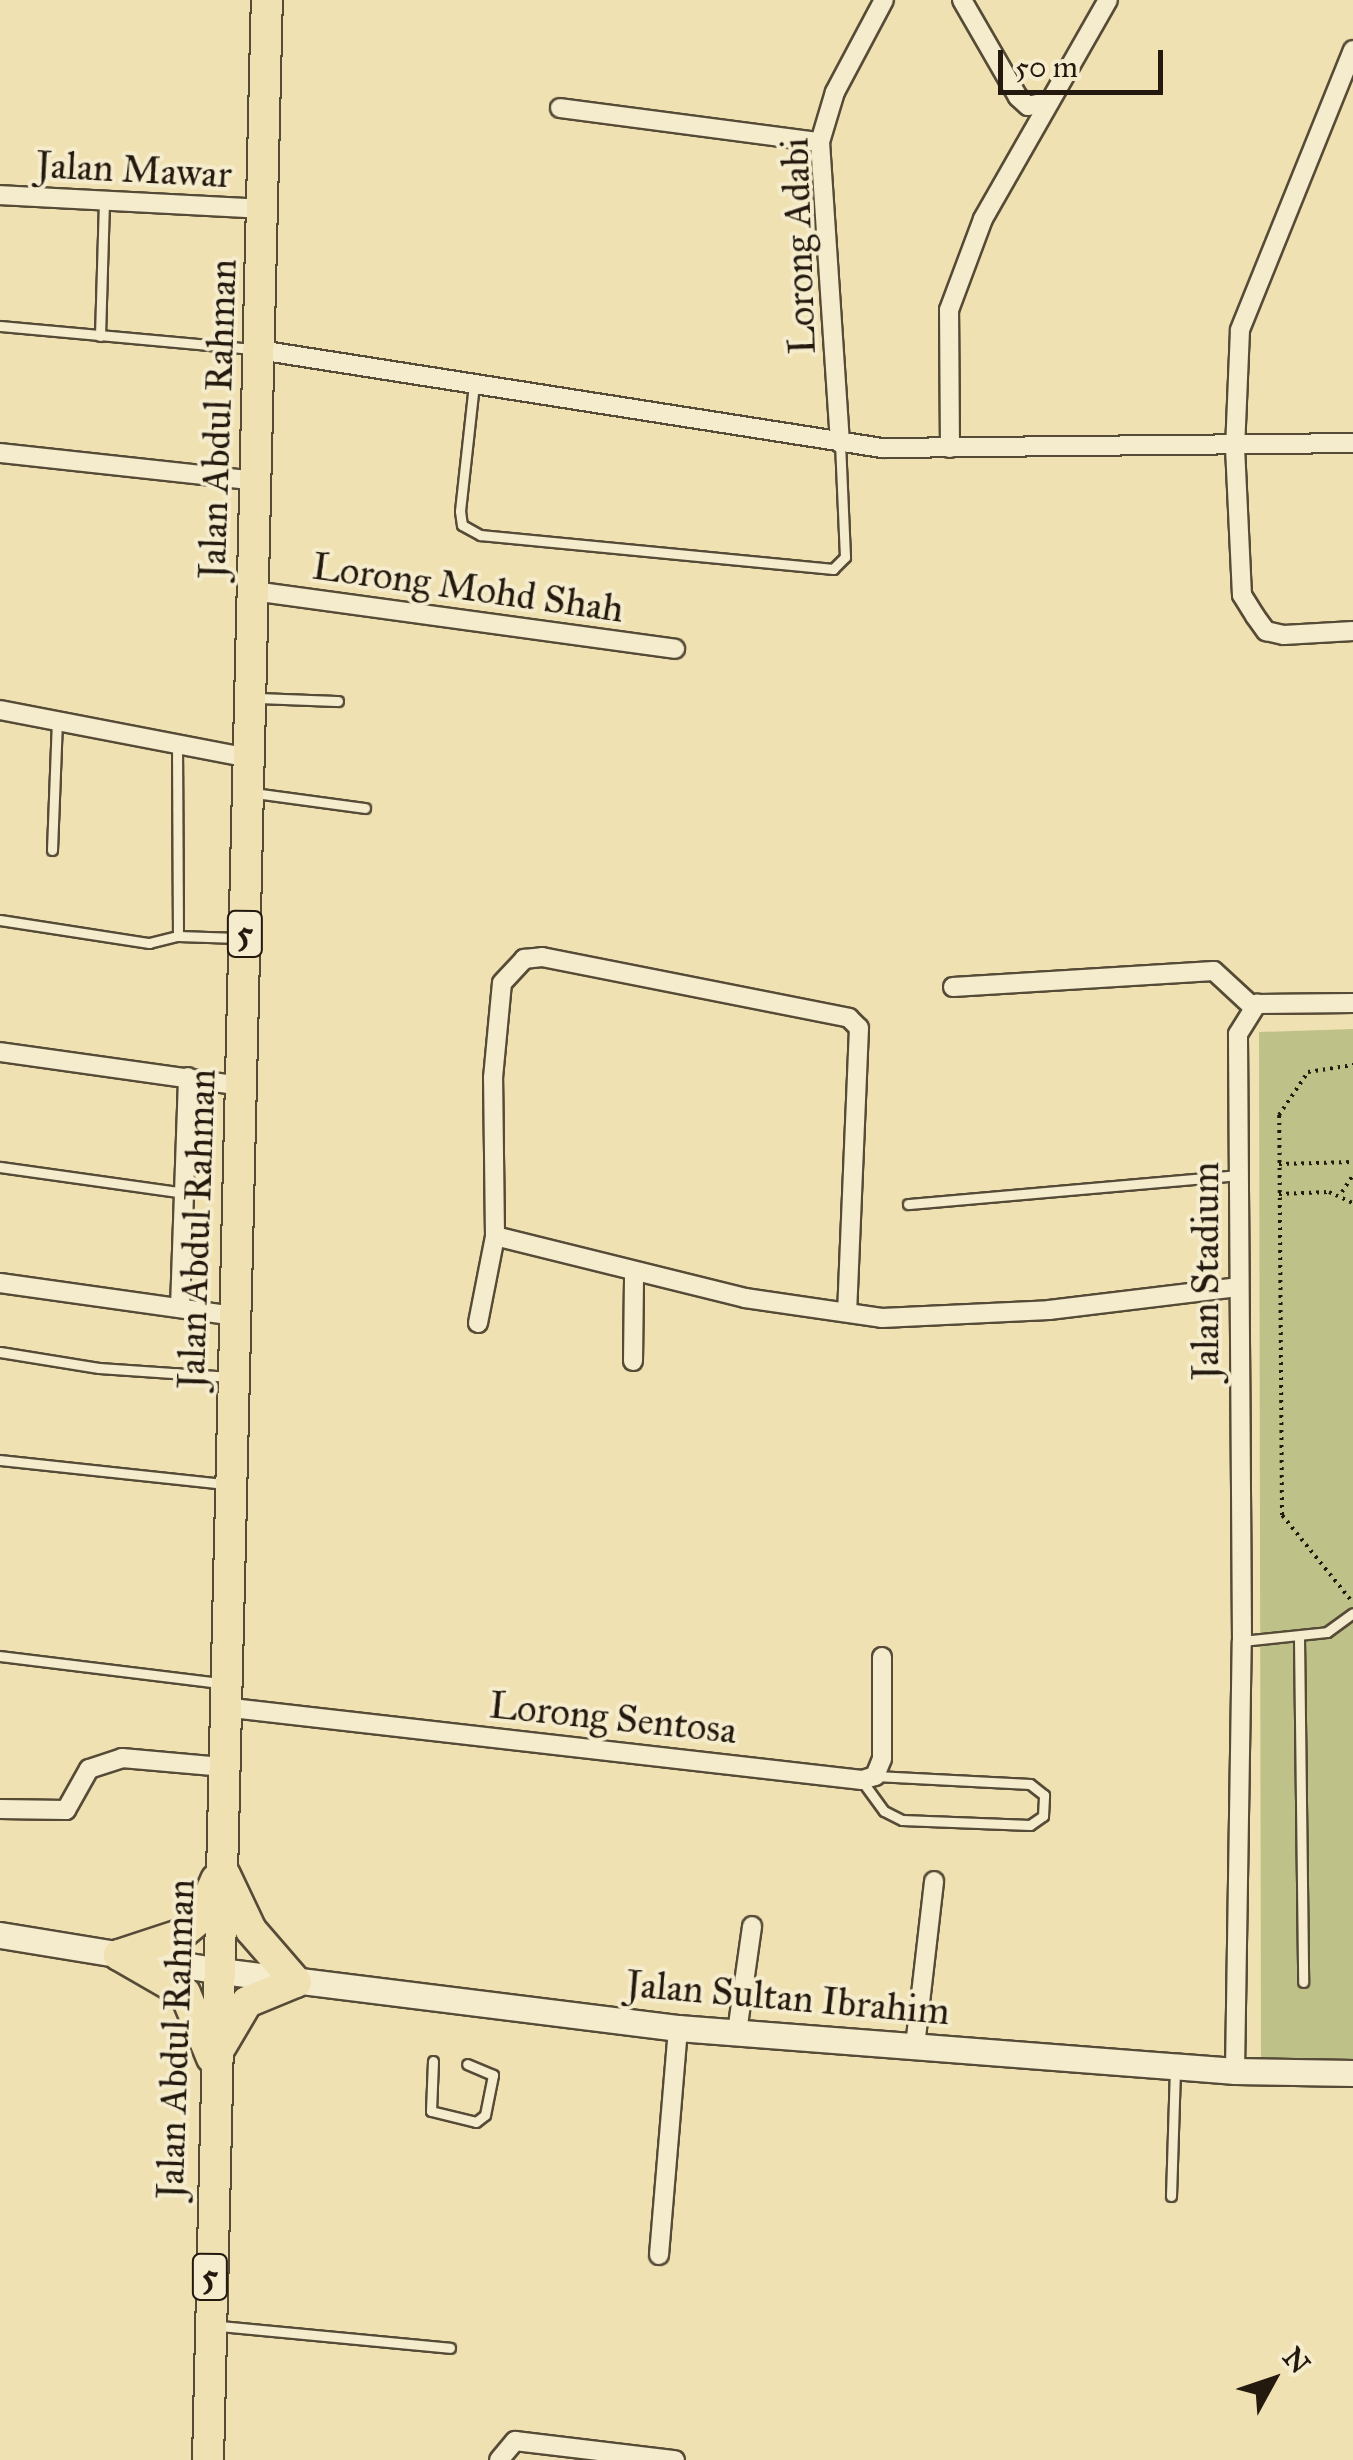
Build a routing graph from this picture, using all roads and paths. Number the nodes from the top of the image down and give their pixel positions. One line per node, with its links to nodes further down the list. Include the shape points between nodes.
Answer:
1 (268, 0): 11 (main road, Jalan Abdul Rahman / 5)
2 (884, 0): 8 (street, Lorong Adabi, via 835,92)
3 (962, 0): 6 (street, via 1018,97 1028,106)
4 (1108, 0): 6 (street)
5 (1353, 50): 18 (street, via 1240,330)
6 (1046, 102): 19 (street, via 983,220 949,310)
7 (560, 108): 8 (street)
8 (820, 142): 16 (street, Lorong Adabi)
9 (0, 196): 10 (street, Jalan Mawar)
10 (104, 201): 11 (street, Jalan Mawar); 13 (lane)
11 (266, 209): 14 (main road, Jalan Abdul Rahman / 5)
12 (0, 326): 13 (lane)
13 (100, 336): 14 (lane)
14 (259, 350): 15 (street); 21 (main road, Jalan Abdul Rahman / 5)
15 (474, 384): 16 (street); 16 (lane, via 460,511 462,525 480,534 834,569 844,558)
16 (840, 443): 19 (street)
17 (1353, 444): 18 (street)
18 (1234, 447): 19 (street); 23 (street, via 1242,595 1254,616 1266,631 1284,635)
19 (950, 448)
20 (0, 452): 21 (street)
21 (256, 481): 22 (main road, Jalan Abdul Rahman / 5)
22 (253, 591): 24 (street, Lorong Mohd Shah); 25 (main road, Jalan Abdul Rahman / 5)
23 (1353, 631)
24 (675, 649)
25 (250, 697): 26 (lane); 30 (main road, Jalan Abdul Rahman / 5)
26 (338, 702)
27 (0, 710): 28 (street)
28 (57, 721): 29 (street); 33 (lane)
29 (176, 744): 30 (street); 35 (lane)
30 (249, 758): 31 (main road, Jalan Abdul Rahman / 5)
31 (248, 792): 32 (lane); 36 (main road, Jalan Abdul Rahman / 5)
32 (366, 808)
33 (52, 850)
34 (0, 920): 35 (lane, via 149,943)
35 (178, 936): 36 (lane)
36 (244, 938): 43 (main road, Jalan Abdul Rahman / 5)
37 (953, 987): 39 (street, via 1214,972)
38 (1353, 1003): 39 (street)
39 (1254, 1008): 47 (street, Jalan Stadium, via 1238,1034)
40 (0, 1052): 42 (street)
41 (1353, 1065): 45 (path, via 1308,1072 1291,1088 1279,1114)
42 (188, 1078): 43 (street); 49 (street)
43 (241, 1086): 60 (main road, Jalan Abdul Rahman / 5)
44 (1353, 1162): 45 (path)
45 (1280, 1164): 51 (path)
46 (0, 1167): 49 (lane)
47 (1238, 1175): 53 (lane); 57 (street, Jalan Stadium)
48 (1353, 1175): 50 (path)
49 (184, 1193): 58 (street)
50 (1341, 1193): 51 (path); 52 (path)
51 (1279, 1194): 67 (path, via 1282,1515)
52 (1353, 1203)
53 (908, 1204)
54 (495, 1236): 55 (street); 59 (street, via 493,1078 502,984 524,959 542,957 849,1018 859,1028); 61 (street)
55 (634, 1274): 59 (street); 63 (street)
56 (0, 1283): 58 (street)
57 (1238, 1287): 59 (street, via 948,1317); 70 (street, Jalan Stadium)
58 (180, 1308): 60 (street)
59 (848, 1312)
60 (234, 1316): 64 (main road, Jalan Abdul Rahman / 5)
61 (478, 1323)
62 (0, 1352): 64 (lane, via 99,1368)
63 (633, 1361)
64 (232, 1377): 66 (main road, Jalan Abdul Rahman / 5)
65 (0, 1460): 66 (lane)
66 (229, 1485): 73 (main road, Jalan Abdul Rahman / 5)
67 (1353, 1603)
68 (1353, 1613): 69 (lane, via 1328,1632)
69 (1299, 1638): 70 (lane); 84 (lane)
70 (1242, 1641): 92 (street, Jalan Stadium)
71 (0, 1656): 73 (lane)
72 (882, 1657): 75 (street, via 882,1759)
73 (223, 1695): 74 (main road, Jalan Abdul Rahman / 5); 75 (street, Lorong Sentosa)
74 (222, 1768): 76 (street, via 122,1758 89,1769 66,1810); 77 (main road, Jalan Abdul Rahman / 5)
75 (868, 1778): 75 (lane, via 1030,1784 1044,1795 1043,1816 1030,1825 902,1820 884,1810)
76 (0, 1809)
77 (221, 1868): 81 (main road, via 199,1919 161,1946); 82 (main road, Jalan Abdul Rahman / 5); 83 (main road, via 251,1930)
78 (934, 1881): 87 (street)
79 (752, 1926): 86 (street)
80 (0, 1935): 81 (street, Jalan Sultan Ibrahim)
81 (119, 1954): 82 (street, Jalan Sultan Ibrahim); 89 (main road, via 185,1993)
82 (220, 1971): 83 (street, Jalan Sultan Ibrahim); 89 (main road, Jalan Abdul Rahman / 5)
83 (296, 1982): 85 (street, Jalan Sultan Ibrahim); 89 (main road, via 237,2011)
84 (1303, 1982)
85 (678, 2028): 86 (street, Jalan Sultan Ibrahim); 95 (street)
86 (737, 2032): 87 (street, Jalan Sultan Ibrahim)
87 (914, 2046): 91 (street, Jalan Sultan Ibrahim)
88 (433, 2061): 90 (lane, via 431,2111 476,2122 485,2115 493,2074)
89 (214, 2063): 96 (main road, Jalan Abdul Rahman / 5)
90 (467, 2064)
91 (1175, 2066): 92 (street, Jalan Sultan Ibrahim); 94 (lane)
92 (1235, 2071): 93 (street, Jalan Sultan Ibrahim)
93 (1353, 2073)
94 (1171, 2196)
95 (660, 2256)
96 (210, 2325): 97 (lane); 98 (main road, Jalan Abdul Rahman / 5)
97 (450, 2348)
98 (208, 2460)
99 (499, 2460): 100 (street, via 515,2441)
100 (676, 2460)

